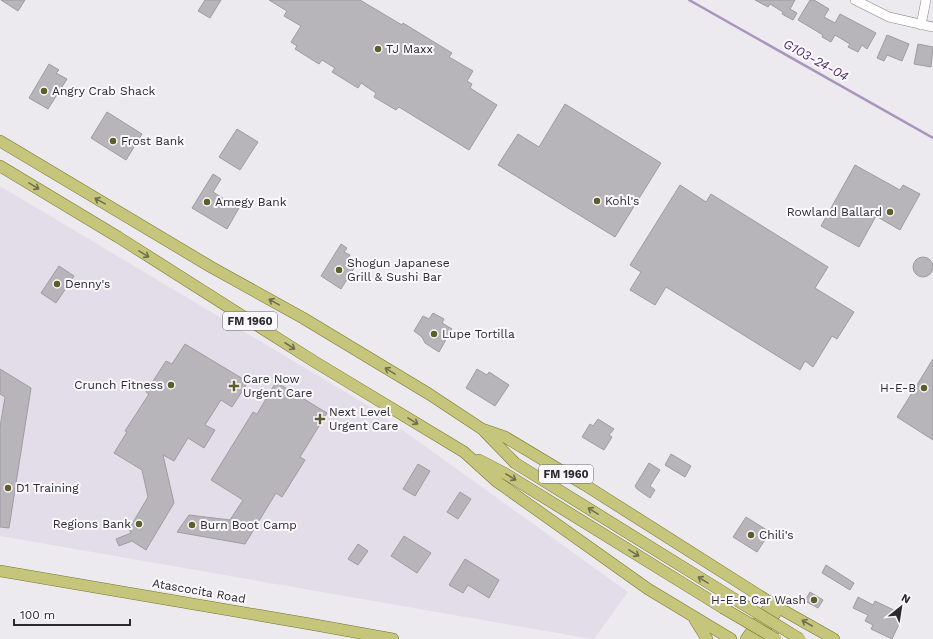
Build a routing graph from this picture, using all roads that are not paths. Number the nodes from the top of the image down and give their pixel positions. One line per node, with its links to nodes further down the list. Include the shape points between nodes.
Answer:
1 (855, 0): 3 (street, via 889,17)
2 (926, 0): 3 (street)
3 (921, 25): 4 (street)
4 (933, 27)
5 (0, 141): 7 (main road, FM 1960 / FM 1960, one-way to 5, via 303,318 211,267)
6 (0, 166): 8 (main road, FM 1960 / FM 1960, one-way to 8)
7 (482, 429): 10 (main road, FM 1960 / FM 1960, via 505,437 585,485); 20 (main road, one-way to 7, bridge, via 515,463)
8 (464, 452): 11 (main road, FM 1960 / FM 1960, via 496,481 648,589); 19 (main road, one-way to 19, bridge, via 506,474)
9 (0, 571): 12 (main road, Atascocita Road, via 264,615)
10 (775, 605): 17 (main road); 18 (main road); 21 (main road, FM 1960 / FM 1960, one-way to 10)
11 (692, 616): 15 (main road); 16 (main road, FM 1960 / FM 1960)
12 (358, 636): 13 (main road, Atascocita Road)
13 (376, 638): 14 (main road, Atascocita Road)
14 (393, 639)
15 (707, 639)
16 (731, 639)
17 (746, 639)
18 (758, 639)
19 (776, 639)
20 (800, 639)
21 (834, 639)

